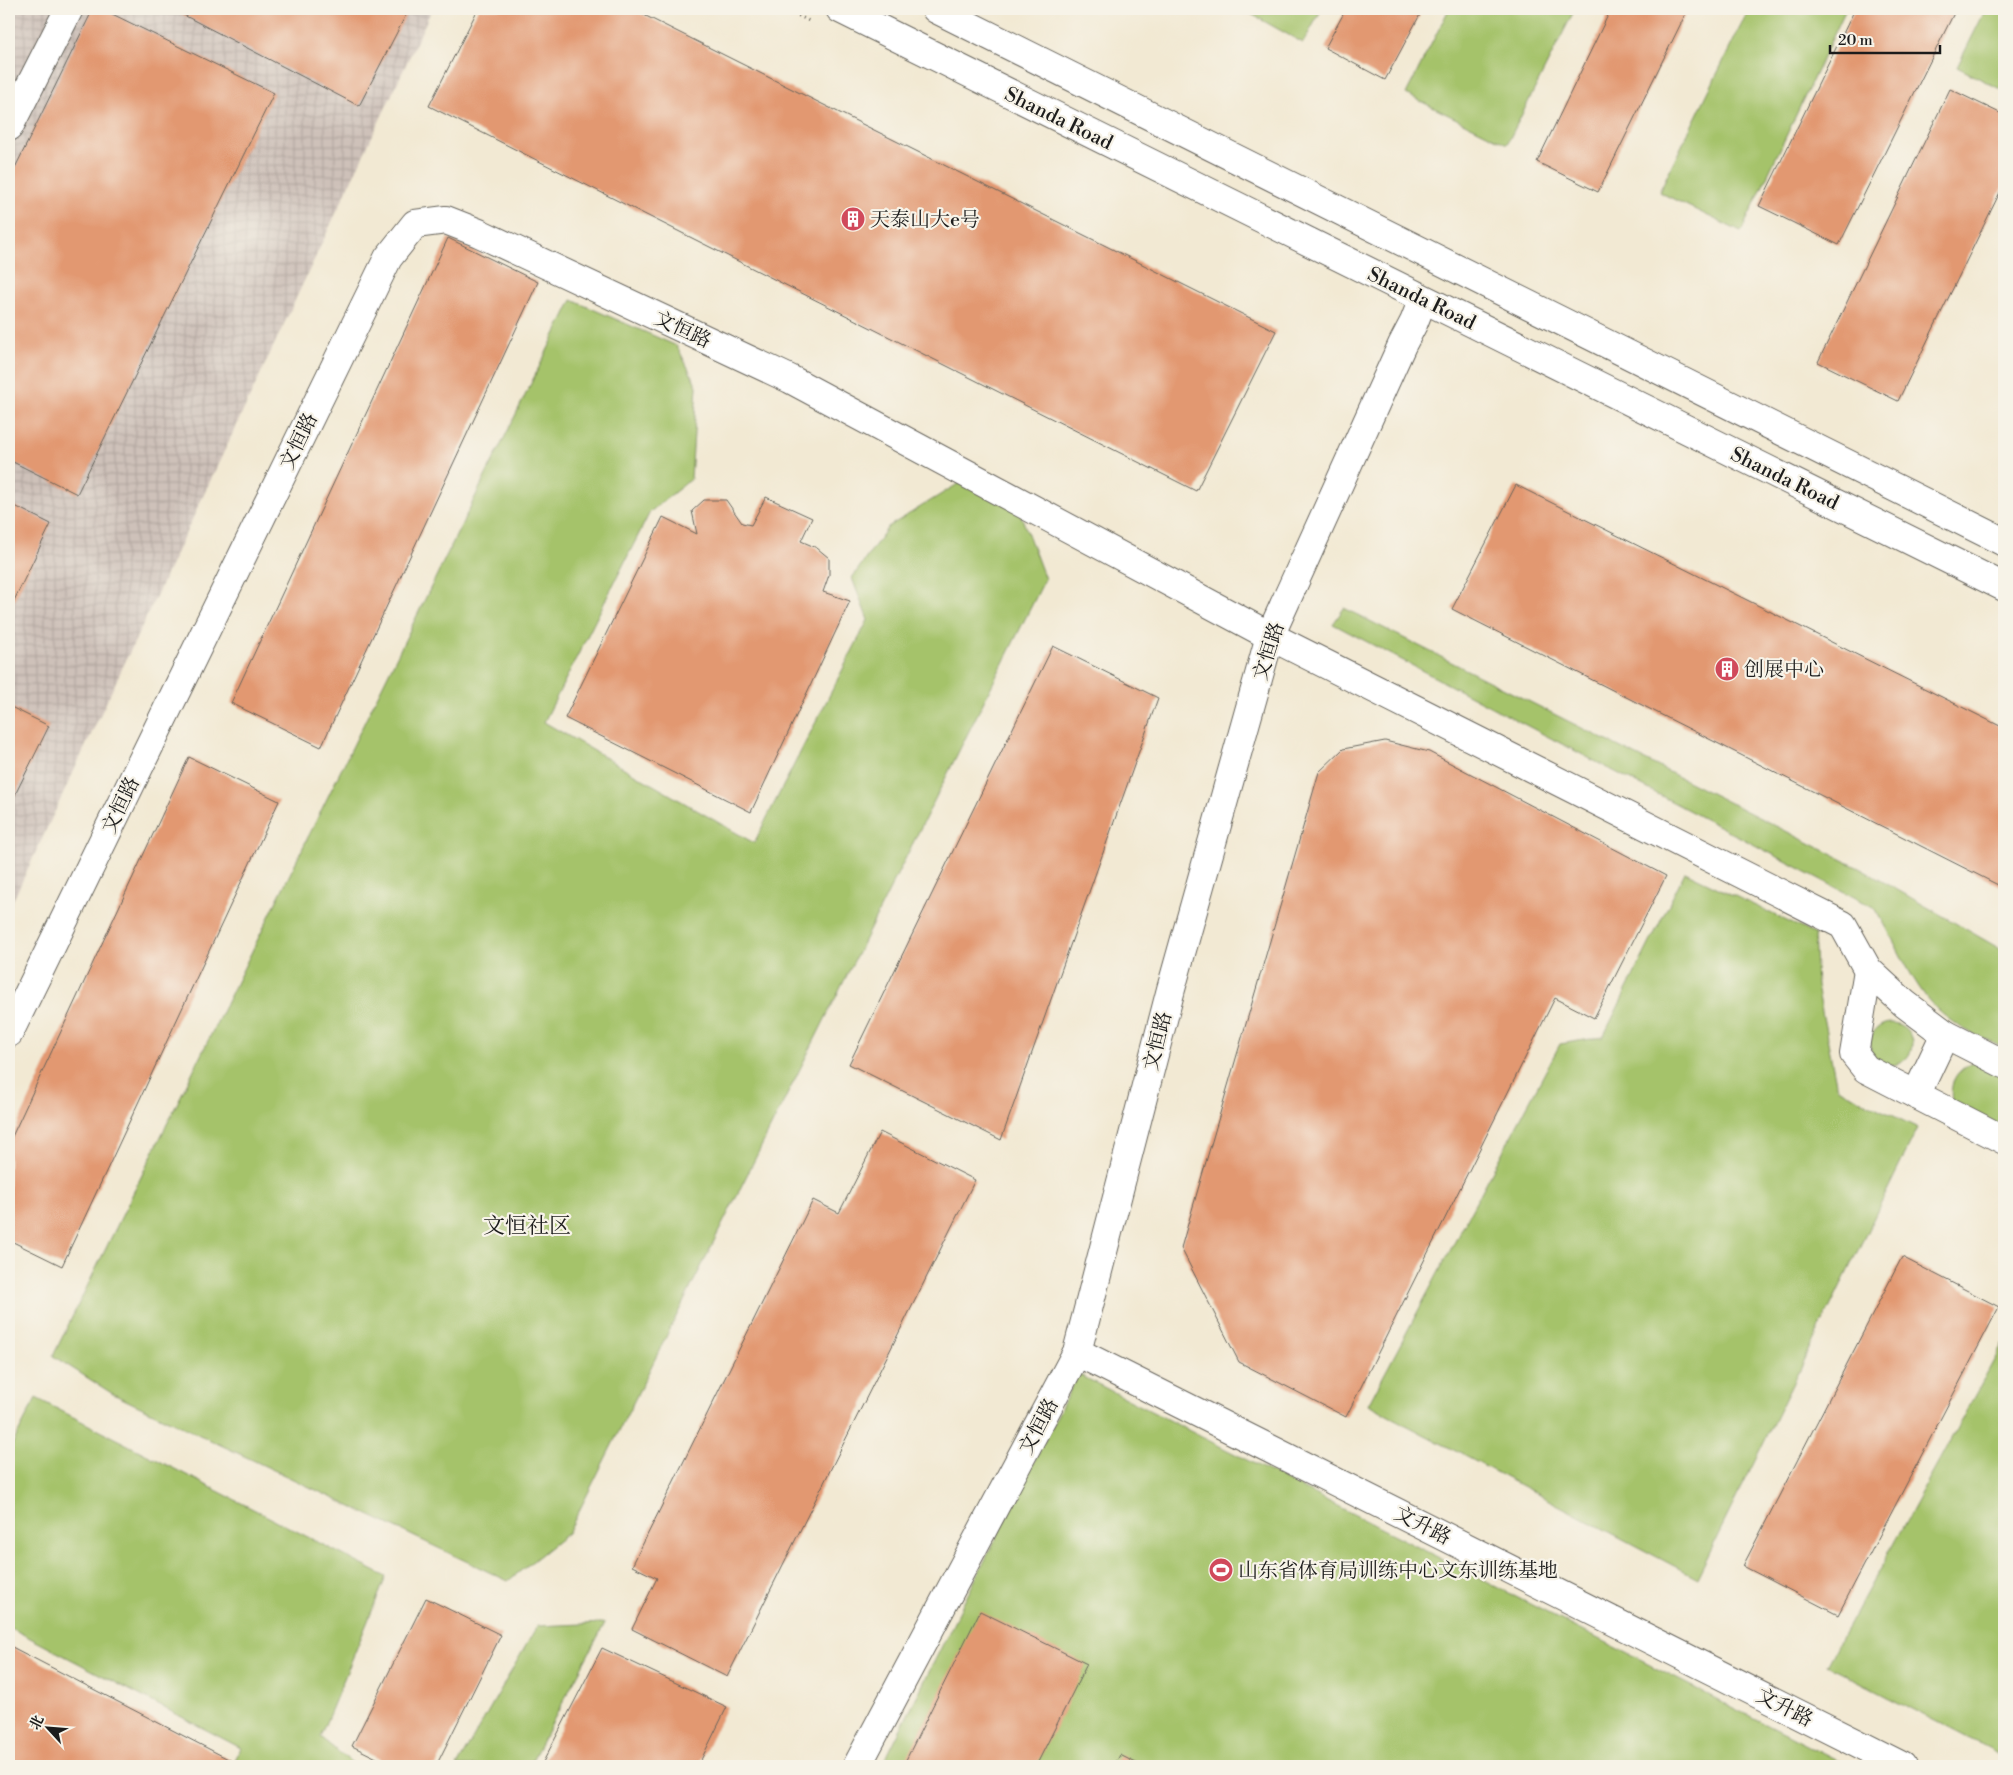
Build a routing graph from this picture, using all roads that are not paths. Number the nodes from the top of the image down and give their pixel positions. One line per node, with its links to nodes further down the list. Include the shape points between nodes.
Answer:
1 (69, 9): 4 (street)
2 (840, 9): 5 (street, Shanda Road)
3 (936, 9): 6 (street, Shanda Road)
4 (9, 127)
5 (1423, 299): 7 (street, Shanda Road); 8 (street, 文恒路)
6 (2004, 542)
7 (2004, 587)
8 (1270, 636): 9 (street, 文恒路, via 1843,925); 10 (street, 文恒路, via 790,379 479,233 446,220 415,224 388,258); 15 (street, 文恒路, via 1171,989)
9 (1868, 970): 11 (street, 文恒路); 13 (street, via 1854,1054 1866,1069)
10 (9, 1033)
11 (1945, 1034): 12 (street, 文恒路); 13 (street)
12 (2004, 1064)
13 (1916, 1095): 14 (street)
14 (2004, 1140)
15 (1077, 1352): 16 (street, 文恒路); 17 (street, 文升路)
16 (857, 1766)
17 (1902, 1766)

